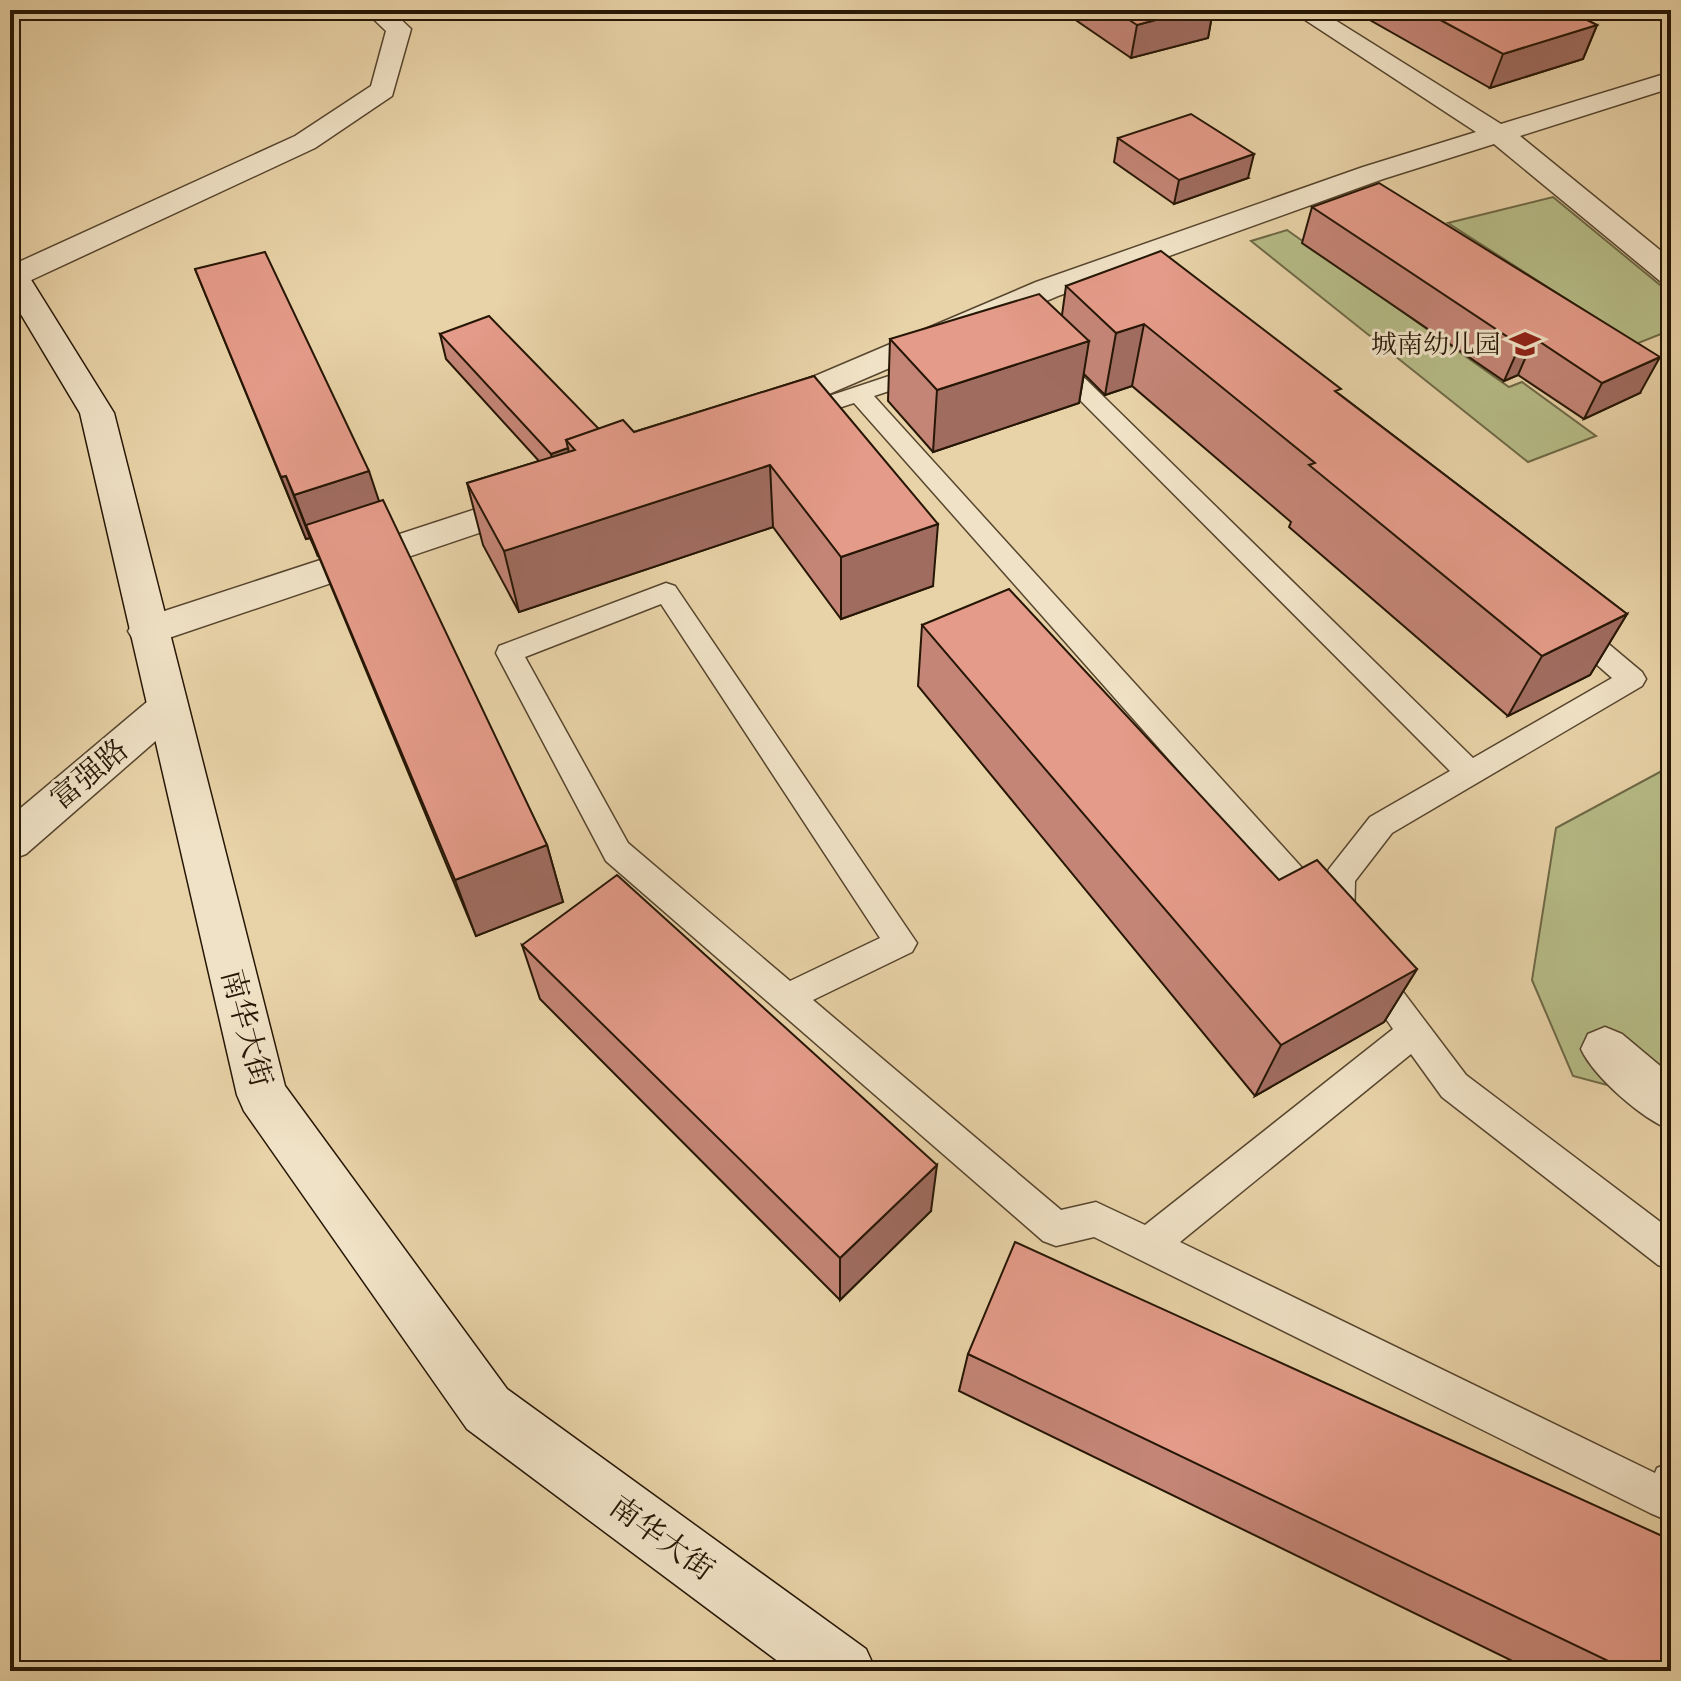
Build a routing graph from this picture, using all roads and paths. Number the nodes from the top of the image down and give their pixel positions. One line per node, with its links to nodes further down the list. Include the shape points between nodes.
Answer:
1 (377, 10): 5 (street, via 399,29 383,90 305,142)
2 (1302, 10): 4 (street)
3 (1671, 80): 4 (street)
4 (1497, 134): 6 (street); 10 (street, via 1047,289)
5 (12, 273): 13 (street, 南华大街, via 97,413)
6 (1671, 274)
7 (1040, 348): 15 (lane)
8 (958, 361): 9 (lane)
9 (859, 394): 10 (lane); 17 (lane)
10 (750, 423)
11 (568, 490): 13 (street)
12 (1548, 607): 15 (lane, via 1632,679)
13 (148, 631): 14 (street, 南华大街)
14 (168, 707): 16 (street, 富强路); 25 (street, 南华大街, via 262,1095 487,1409)
15 (1470, 773): 17 (lane, via 1381,825 1340,878)
16 (10, 842)
17 (1338, 929): 19 (lane)
18 (786, 998): 18 (lane, via 617,852 509,653 666,592 901,943); 22 (lane, via 1056,1229 1096,1219)
19 (1414, 1032): 22 (lane); 23 (lane, via 1454,1086)
20 (1671, 1070): 21 (street, via 1605,1049)
21 (1671, 1107)
22 (1148, 1245): 24 (lane, via 1664,1499)
23 (1671, 1252)
24 (1671, 1482)
25 (844, 1671)

